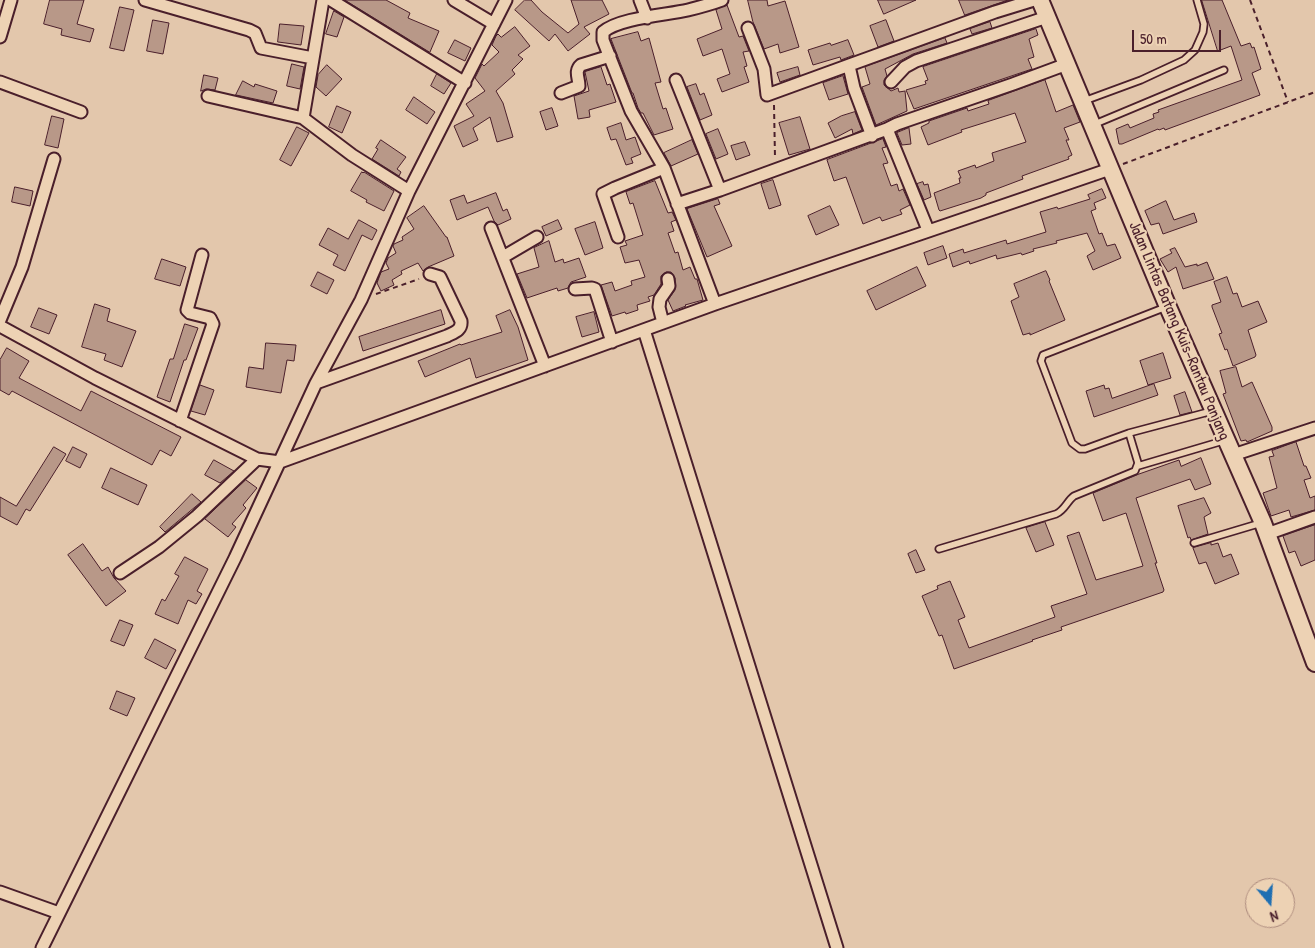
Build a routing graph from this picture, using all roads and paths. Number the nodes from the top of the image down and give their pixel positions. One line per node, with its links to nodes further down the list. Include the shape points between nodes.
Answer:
1 (11, 0): 17 (street)
2 (145, 0): 19 (street, via 249,30 255,33 261,48)
3 (323, 0): 19 (street)
4 (330, 0): 25 (street)
5 (454, 0): 15 (street)
6 (506, 0): 15 (street)
7 (640, 0): 14 (street)
8 (722, 0): 14 (street)
9 (1034, 0): 21 (street)
10 (1040, 0): 13 (main road, Jalan Lintas Batang Kuis–Rantau Panjang)
11 (1197, 0): 31 (lane, via 1203,32 1195,50 1184,60 1141,80)
12 (1250, 0): 32 (path)
13 (1048, 17): 20 (main road, Jalan Lintas Batang Kuis–Rantau Panjang); 26 (street, via 916,61)
14 (647, 18): 18 (street, via 612,25 603,32)
15 (494, 24): 25 (street)
16 (748, 28): 29 (street, via 764,69 767,95)
17 (0, 37)
18 (610, 56): 27 (street, via 581,64 577,74 579,86); 39 (street, via 631,111)
19 (313, 58): 34 (street)
20 (1067, 64): 31 (main road, Jalan Lintas Batang Kuis–Rantau Panjang); 36 (street)
21 (849, 66): 29 (street); 37 (street)
22 (1224, 70): 35 (lane)
23 (676, 80): 42 (street)
24 (0, 82): 33 (street)
25 (465, 82): 43 (street)
26 (891, 82)
27 (561, 92)
28 (1315, 92): 32 (path)
29 (774, 93): 41 (path)
30 (208, 96): 34 (street)
31 (1082, 101): 35 (main road, Jalan Lintas Batang Kuis–Rantau Panjang)
32 (1288, 102): 40 (path)
33 (81, 112)
34 (303, 118): 43 (street)
35 (1093, 125): 40 (main road, Jalan Lintas Batang Kuis–Rantau Panjang)
36 (887, 130): 37 (street); 46 (street)
37 (872, 136): 41 (street)
38 (54, 159): 57 (street, via 22,267)
39 (664, 168): 44 (street); 48 (street, via 603,194)
40 (1110, 169): 46 (street); 56 (main road, Jalan Lintas Batang Kuis–Rantau Panjang)
41 (775, 170): 42 (street)
42 (720, 190): 44 (street)
43 (409, 192): 63 (street, via 361,300)
44 (677, 204): 55 (street)
45 (491, 228): 50 (street)
46 (928, 230): 55 (street)
47 (537, 237): 50 (street)
48 (618, 237)
49 (202, 255): 65 (street, via 187,310 210,318 213,324)
50 (503, 257): 62 (street)
51 (430, 274): 54 (path); 63 (street, via 440,276 461,320 459,330)
52 (668, 279): 58 (street, via 669,286 660,299 659,307)
53 (575, 288): 61 (street, via 595,289)
54 (377, 294)
55 (715, 304): 58 (street)
56 (1168, 306): 64 (main road, Jalan Lintas Batang Kuis–Rantau Panjang); 67 (lane, via 1050,353 1040,361 1072,444 1085,449)
57 (0, 320)
58 (664, 323): 60 (street)
59 (0, 326): 65 (street)
60 (644, 330): 61 (street); 82 (street)
61 (612, 342): 62 (street)
62 (545, 366): 71 (street)
63 (316, 383): 71 (street)
64 (1212, 411): 67 (lane); 68 (main road, Jalan Lintas Batang Kuis–Rantau Panjang)
65 (180, 421): 70 (street)
66 (1315, 428): 69 (street)
67 (1129, 433): 72 (lane)
68 (1226, 440): 69 (main road, Jalan Lintas Batang Kuis–Rantau Panjang); 72 (lane)
69 (1232, 455): 74 (main road, Jalan Lintas Batang Kuis–Rantau Panjang)
70 (258, 459): 71 (street); 77 (street, via 159,548)
71 (280, 462): 80 (street)
72 (1138, 466): 76 (lane, via 1135,471 1074,496 1056,514)
73 (1315, 517): 74 (street)
74 (1265, 528): 75 (lane); 78 (main road, Jalan Lintas Batang Kuis–Rantau Panjang)
75 (1194, 543)
76 (939, 549)
77 (120, 573)
78 (1315, 663)
79 (0, 892): 80 (street)
80 (59, 913): 81 (street)
81 (42, 948)
82 (837, 948)

